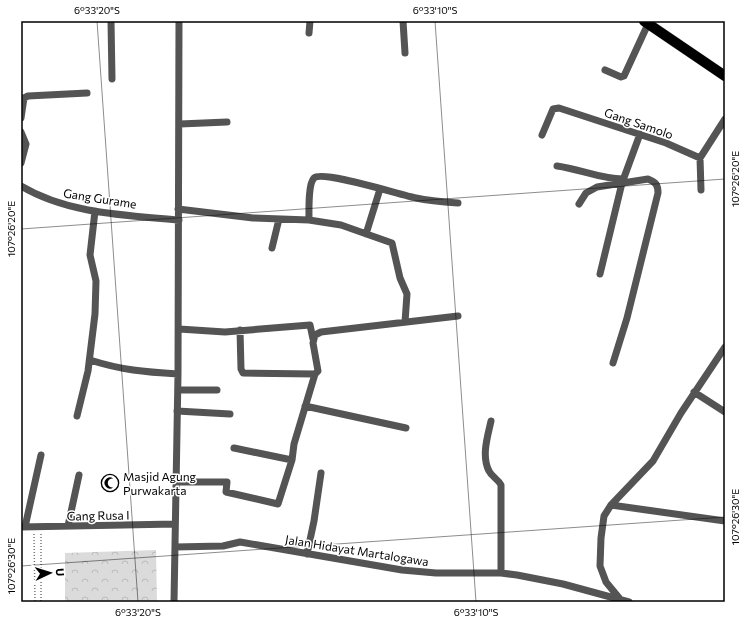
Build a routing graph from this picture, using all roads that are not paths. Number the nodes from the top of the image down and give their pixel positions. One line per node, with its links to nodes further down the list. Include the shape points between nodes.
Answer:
1 (111, 21): 10 (street)
2 (179, 21): 15 (street)
3 (310, 21): 6 (street)
4 (403, 21): 7 (street)
5 (646, 22): 8 (street, via 624,76); 9 (highway)
6 (310, 33)
7 (405, 53)
8 (605, 70)
9 (725, 76)
10 (112, 79)
11 (87, 93): 12 (street, via 28,96 22,104)
12 (21, 118)
13 (725, 119): 19 (street)
14 (227, 122): 15 (street)
15 (180, 124): 28 (street)
16 (21, 132): 20 (street, via 26,144)
17 (640, 134): 18 (street, Gang Samolo, via 556,107); 19 (street, Gang Samolo); 22 (street)
18 (542, 135)
19 (700, 158): 25 (street)
20 (21, 163)
21 (557, 166): 22 (street)
22 (622, 181): 27 (street, via 590,190); 35 (street); 43 (street, via 648,179 658,186 658,194 627,318)
23 (21, 186): 29 (street, Gang Gurame, via 51,201)
24 (380, 189): 26 (street, via 439,202); 32 (street, via 339,178 318,176 313,179 311,185); 33 (street)
25 (702, 190)
26 (458, 203)
27 (579, 204)
28 (178, 208): 30 (street); 31 (street)
29 (95, 211): 31 (street, Gang Gurame); 42 (street, via 90,255 96,287)
30 (280, 219): 32 (street); 34 (street)
31 (178, 220): 38 (street)
32 (309, 220): 33 (street, via 341,225)
33 (366, 234): 37 (street, via 392,243 400,278 407,294)
34 (272, 248)
35 (600, 274)
36 (458, 316): 37 (street)
37 (405, 322): 40 (street, via 321,332)
38 (179, 329): 39 (street, via 217,332); 44 (street)
39 (240, 330): 40 (street, via 310,325); 45 (street, via 243,373)
40 (312, 339): 45 (street, via 318,366)
41 (725, 347): 48 (street)
42 (90, 360): 44 (street, via 114,368); 53 (street)
43 (613, 362)
44 (178, 374): 46 (street)
45 (315, 374): 49 (street)
46 (178, 390): 47 (street); 50 (street)
47 (217, 390)
48 (694, 392): 51 (street); 62 (street, via 653,460)
49 (305, 406): 55 (street); 58 (street)
50 (177, 411): 52 (street); 61 (street)
51 (725, 412)
52 (230, 414)
53 (77, 416)
54 (491, 420): 69 (street, via 486,441 486,461 489,471 501,485)
55 (406, 428)
56 (234, 448): 58 (street)
57 (41, 455): 66 (street)
58 (292, 460): 61 (street, via 278,504 226,492 227,482)
59 (321, 473): 68 (street)
60 (79, 475): 65 (street)
61 (176, 482): 64 (street)
62 (612, 504): 63 (street); 71 (street, via 604,516 600,566 606,582)
63 (725, 521)
64 (175, 524): 65 (street, Gang Rusa I); 67 (street)
65 (68, 526): 66 (street, Gang Rusa I)
66 (23, 527)
67 (175, 547): 68 (street, Jalan Hidayat Martalogawa, via 217,546 240,542); 72 (street)
68 (307, 554): 69 (street, Jalan Hidayat Martalogawa, via 415,571)
69 (501, 573): 70 (street, Jalan Hidayat Martalogawa, via 563,584)
70 (602, 598): 71 (street, Jalan Hidayat Martalogawa)
71 (620, 600): 73 (street, Jalan Hidayat Martalogawa)
72 (174, 602)
73 (629, 602)

